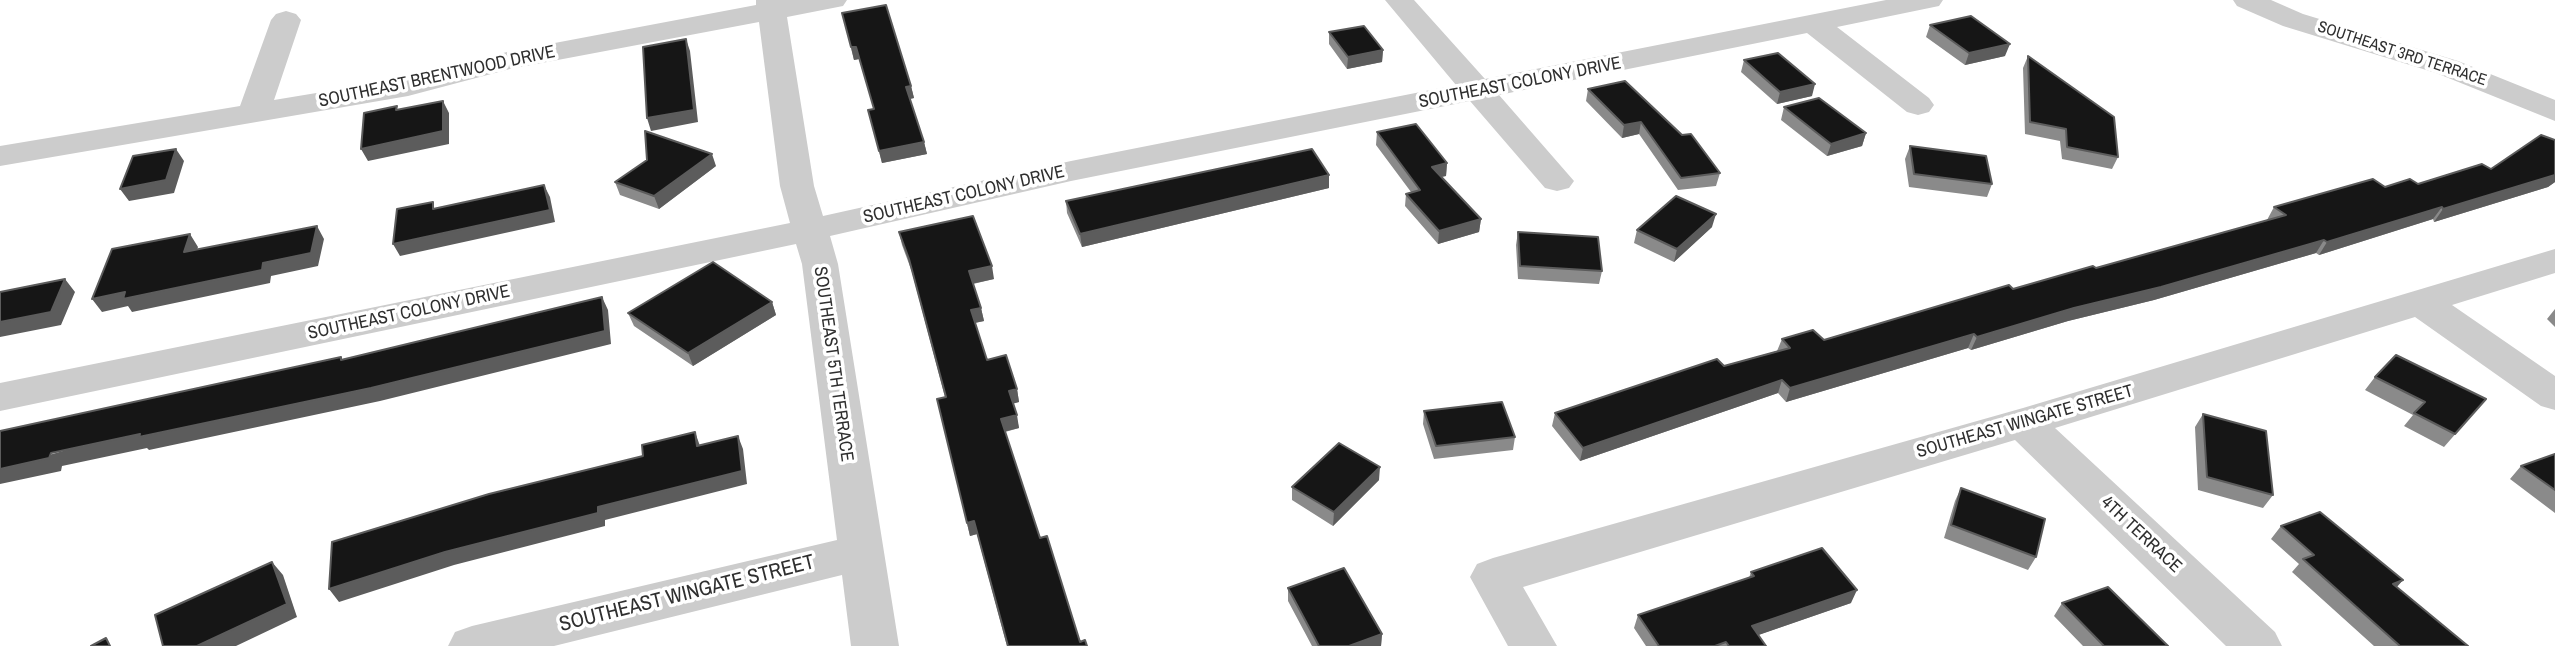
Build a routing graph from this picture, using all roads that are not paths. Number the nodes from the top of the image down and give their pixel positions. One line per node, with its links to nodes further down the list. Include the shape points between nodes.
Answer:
1 (833, 0): 5 (street, SOUTHEAST BRENTWOOD DRIVE)
2 (1399, 0): 8 (street)
3 (1929, 0): 7 (street, SOUTHEAST COLONY DRIVE)
4 (2247, 0): 10 (street, SOUTHEAST 3RD TERRACE, via 2293,20 2447,67)
5 (772, 5): 11 (street, SOUTHEAST BRENTWOOD DRIVE, via 507,61 408,87); 14 (street, SOUTHEAST 5TH TERRACE, via 797,186)
6 (286, 20): 11 (street)
7 (1814, 24): 8 (street, SOUTHEAST COLONY DRIVE); 9 (street)
8 (1478, 91): 13 (street); 14 (street, SOUTHEAST COLONY DRIVE, via 1071,171)
9 (1918, 104)
10 (2555, 111)
11 (253, 114): 12 (street, SOUTHEAST BRENTWOOD DRIVE)
12 (0, 156)
13 (1557, 181)
14 (809, 230): 18 (street, SOUTHEAST COLONY DRIVE); 20 (street, SOUTHEAST 5TH TERRACE, via 820,264)
15 (2555, 261): 16 (street, SOUTHEAST WINGATE STREET)
16 (2423, 303): 17 (street); 19 (street, SOUTHEAST WINGATE STREET)
17 (2555, 396)
18 (0, 397)
19 (2023, 423): 23 (street, SOUTHEAST WINGATE STREET, via 1493,577); 24 (street, 4TH TERRACE)
20 (861, 552): 21 (street, SOUTHEAST WINGATE STREET); 22 (street, SOUTHEAST 5TH TERRACE)
21 (472, 646)
22 (875, 646)
23 (1534, 646)
24 (2258, 646)

